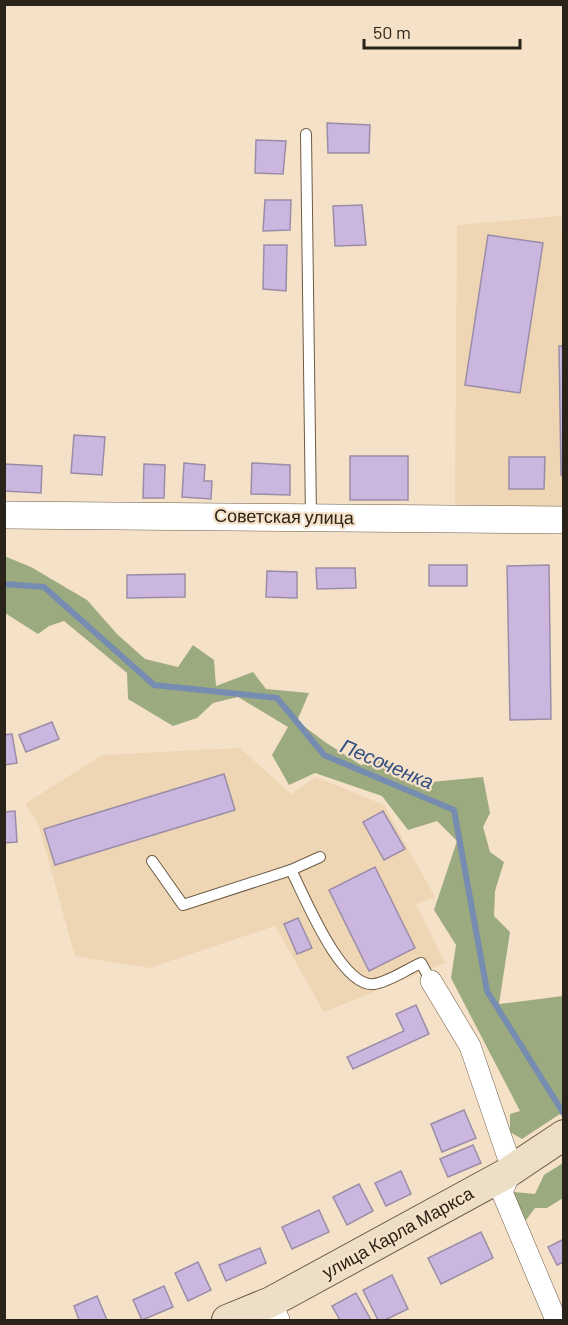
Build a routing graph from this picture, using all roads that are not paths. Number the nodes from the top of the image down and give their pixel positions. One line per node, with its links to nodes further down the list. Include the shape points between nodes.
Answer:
1 (306, 134): 3 (lane)
2 (4, 515): 3 (street, Советская улица)
3 (311, 518): 4 (street, Советская улица)
4 (564, 520)
5 (320, 857): 7 (lane)
6 (152, 861): 7 (lane, via 183,905)
7 (291, 870): 8 (lane, via 339,962 354,979 374,984 420,963)
8 (431, 981): 10 (street, via 470,1046)
9 (564, 1135): 10 (main road, улица Карла Маркса)
10 (512, 1169): 11 (main road, улица Карла Маркса); 13 (street, via 502,1192)
11 (275, 1311): 12 (main road, улица Карла Маркса)
12 (227, 1320)
13 (556, 1320)

